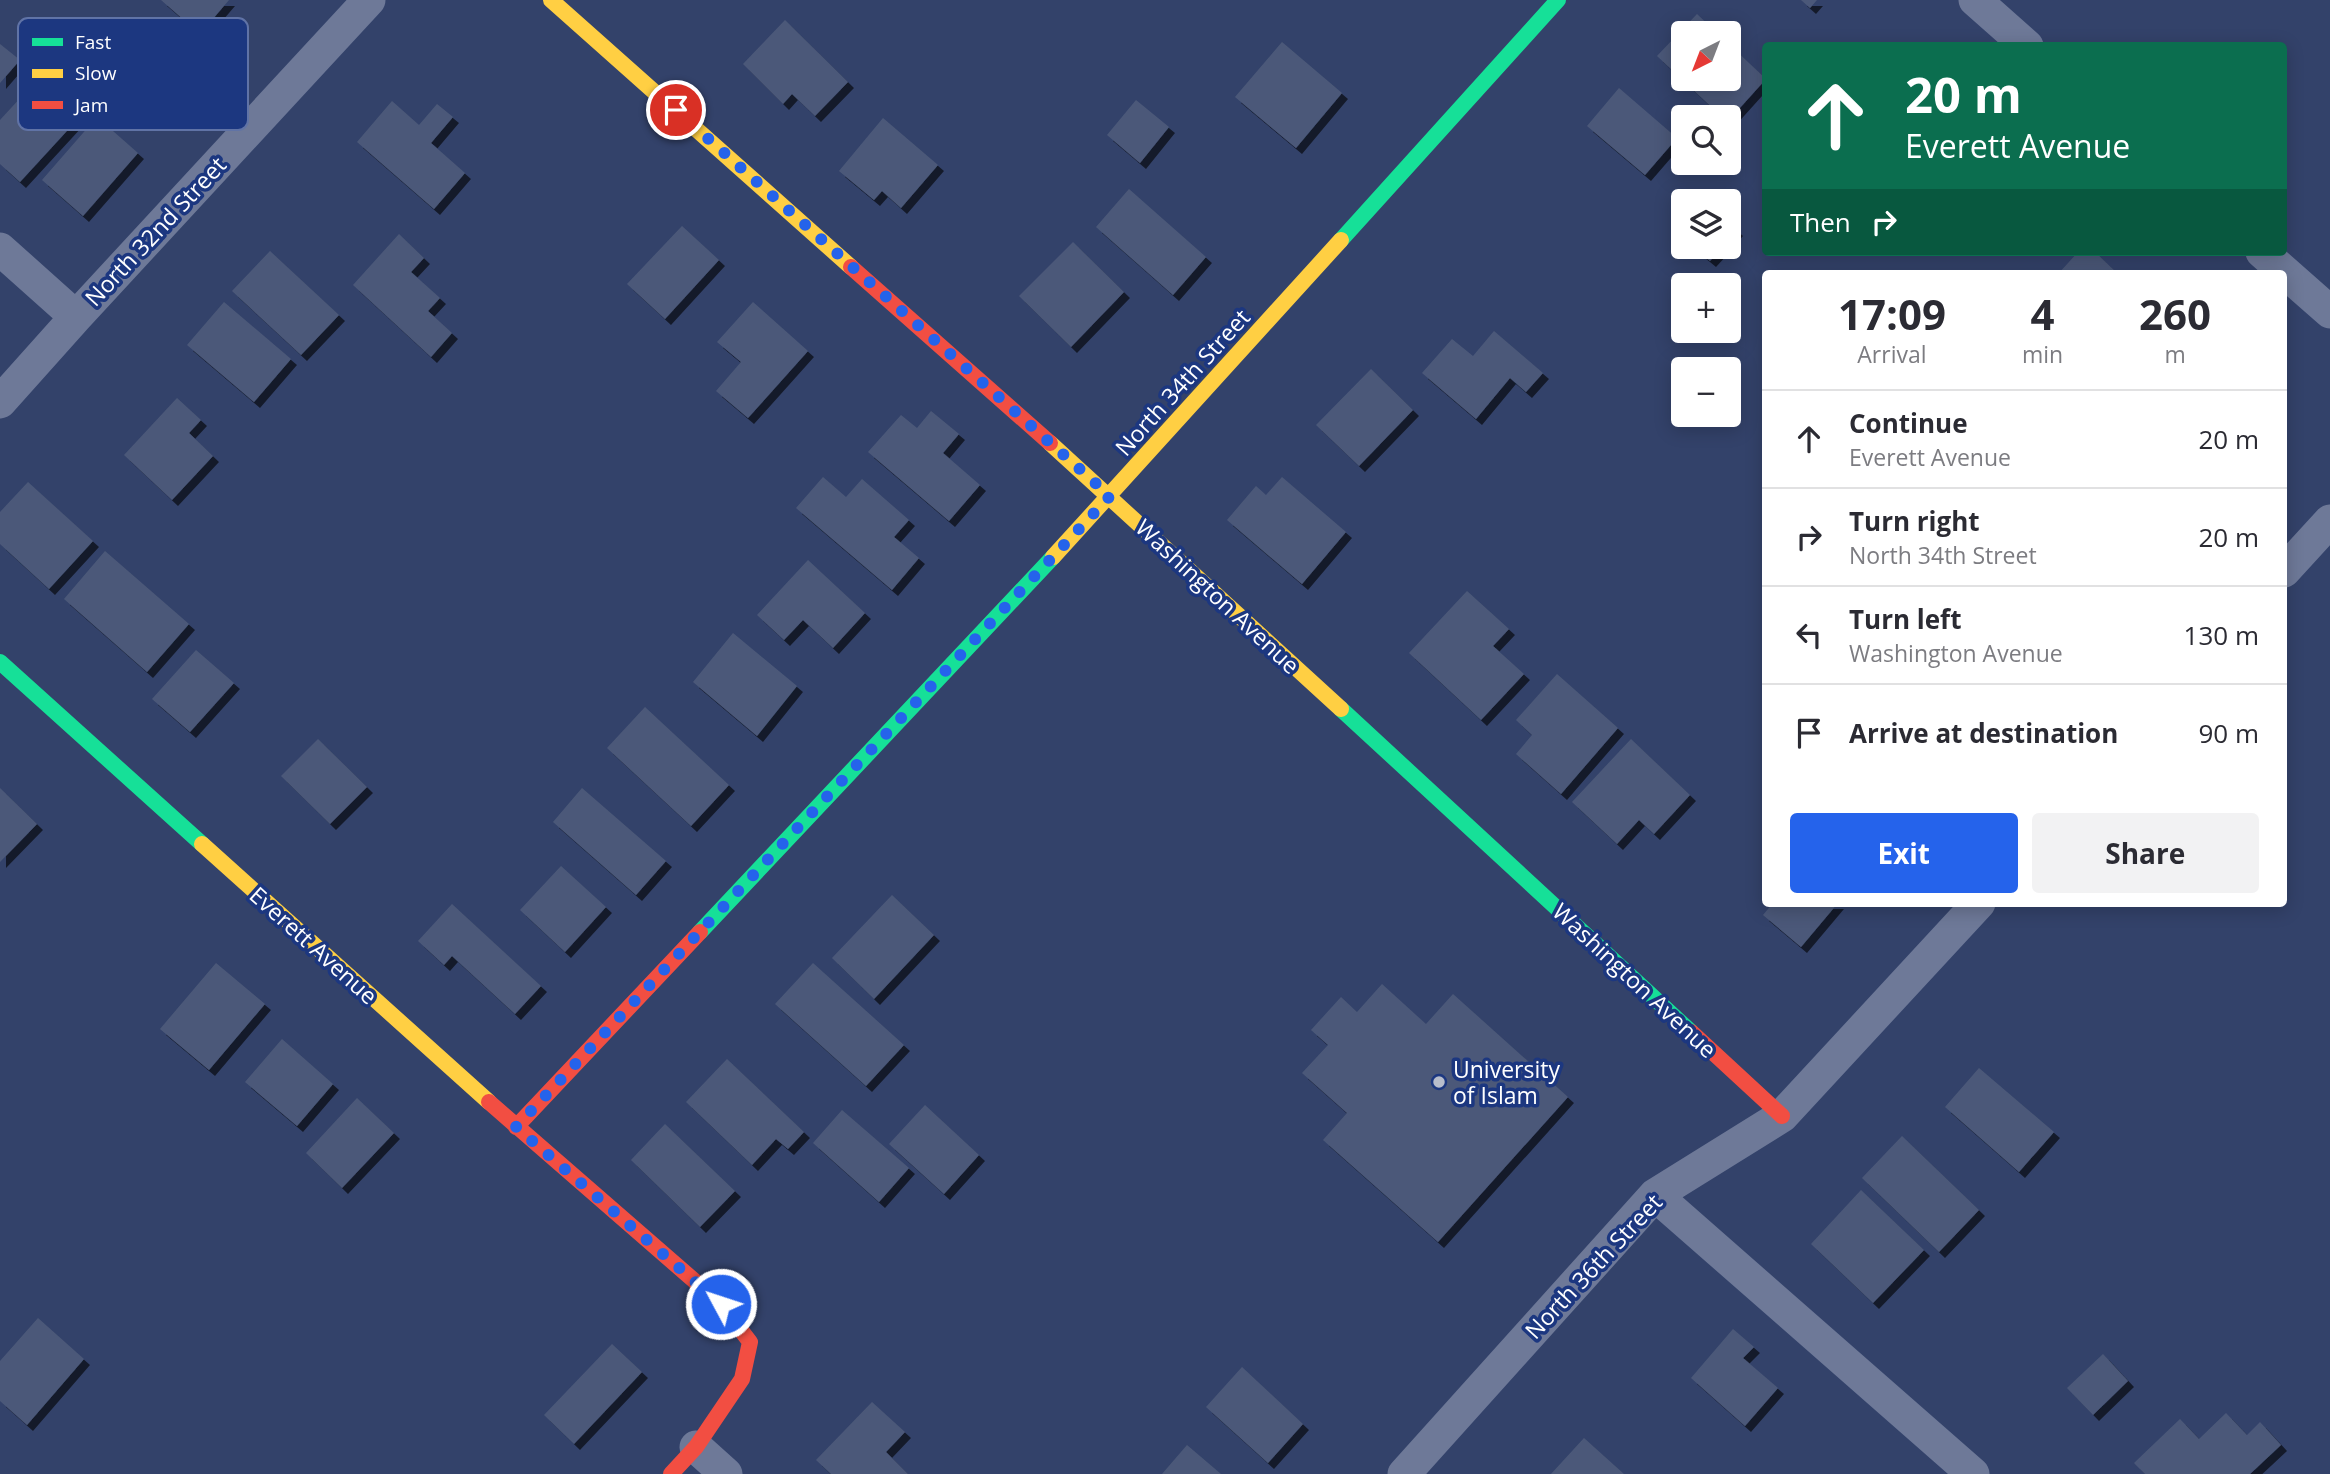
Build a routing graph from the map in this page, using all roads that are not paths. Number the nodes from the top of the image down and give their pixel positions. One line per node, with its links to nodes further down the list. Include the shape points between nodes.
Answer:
1 (369, 0): 11 (street, North 32nd Street)
2 (551, 0): 13 (street, Washington Avenue)
3 (1558, 0): 13 (street, North 34th Street)
4 (1975, 0): 5 (street)
5 (2022, 42)
6 (0, 249): 11 (street)
7 (2267, 256): 8 (street)
8 (2282, 270)
9 (2287, 274): 10 (street)
10 (2330, 312)
11 (76, 317): 12 (street, North 32nd Street)
12 (0, 402)
13 (1110, 496): 18 (street, Washington Avenue); 19 (street, North 34th Street)
14 (2330, 521): 15 (street)
15 (2287, 569)
16 (0, 662): 19 (street, Everett Avenue)
17 (1975, 907): 18 (street, North 36th Street)
18 (1782, 1116): 20 (street, North 36th Street)
19 (516, 1127): 21 (street, Everett Avenue, via 721,1304 750,1342 743,1379)
20 (1655, 1195): 24 (street, North 36th Street); 25 (street)
21 (696, 1447): 22 (street); 23 (street)
22 (671, 1474)
23 (726, 1474)
24 (1404, 1474)
25 (1973, 1474)

